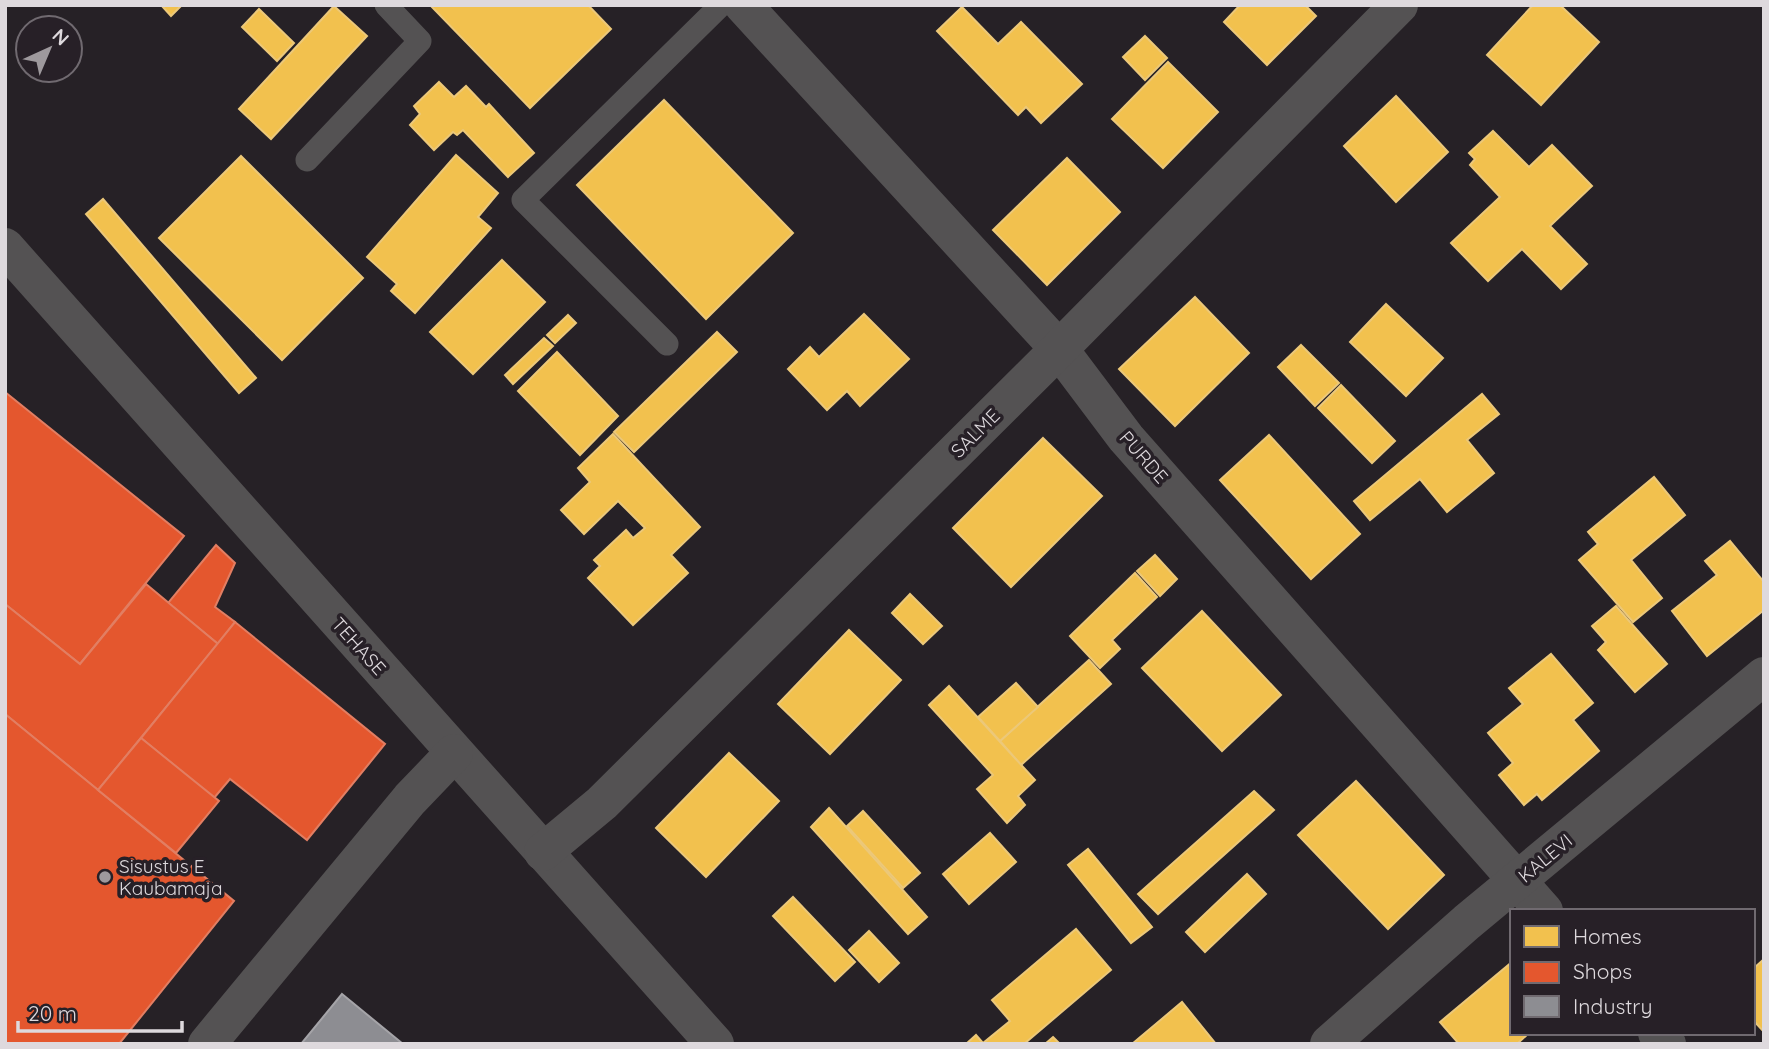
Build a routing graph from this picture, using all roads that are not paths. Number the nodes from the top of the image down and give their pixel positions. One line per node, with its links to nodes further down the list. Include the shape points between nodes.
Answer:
1 (386, 5): 5 (lane, via 420,41)
2 (721, 5): 7 (lane, via 523,200)
3 (743, 5): 8 (street, PURDE)
4 (1399, 5): 8 (street, SALME)
5 (307, 160)
6 (5, 247): 10 (street, TEHASE)
7 (667, 344)
8 (1059, 349): 11 (street, SALME, via 602,803); 12 (street, PURDE, via 1126,438)
9 (1764, 676): 12 (street, KALEVI)
10 (454, 753): 11 (street, TEHASE); 14 (street, via 410,799)
11 (543, 852): 15 (street, TEHASE)
12 (1517, 881): 13 (street, PURDE); 16 (street, KALEVI)
13 (1542, 909)
14 (207, 1044)
15 (715, 1044)
16 (1329, 1044)

